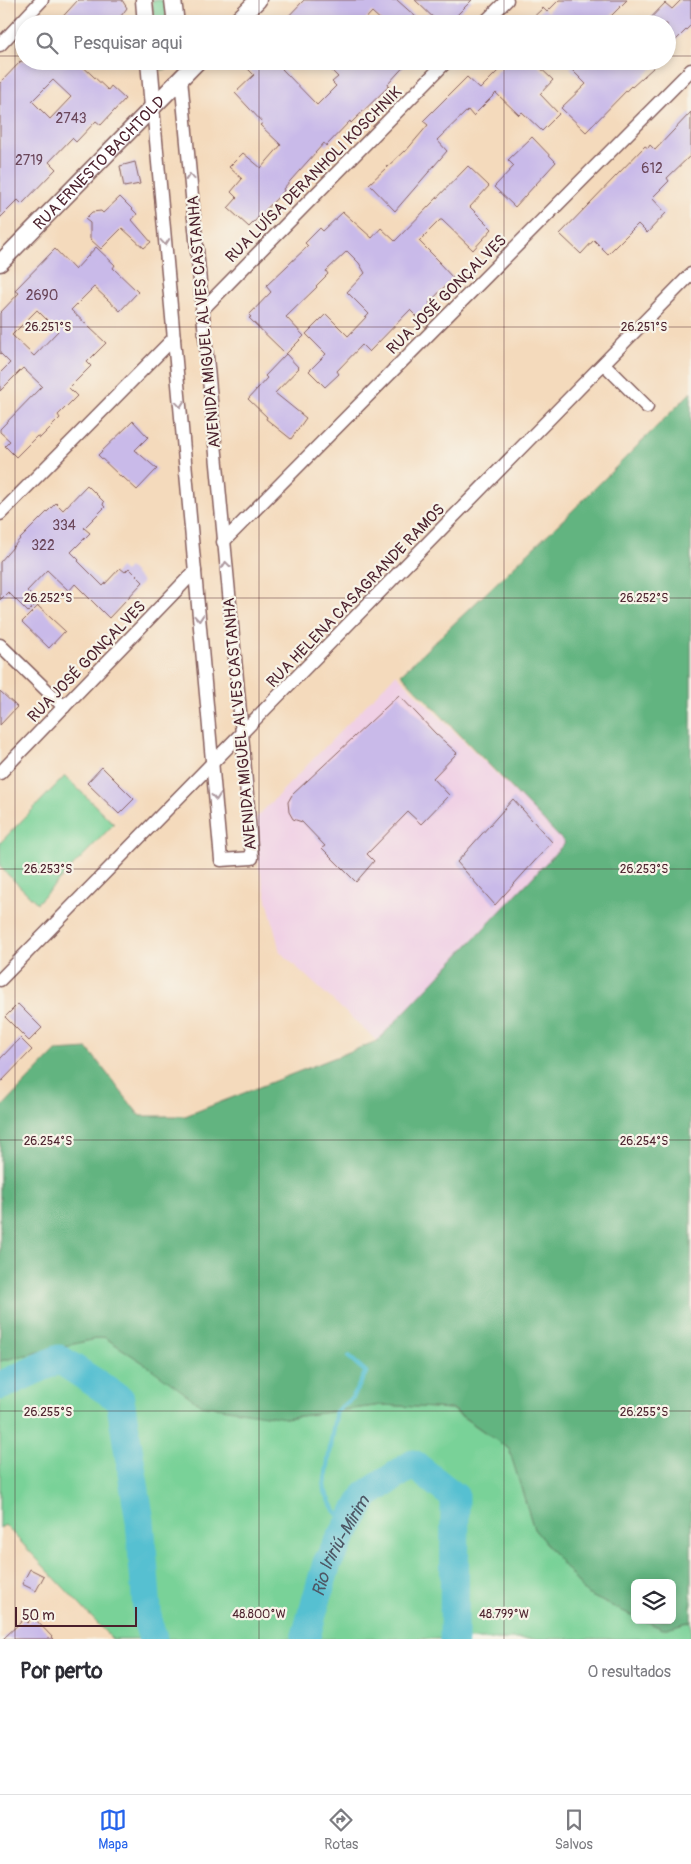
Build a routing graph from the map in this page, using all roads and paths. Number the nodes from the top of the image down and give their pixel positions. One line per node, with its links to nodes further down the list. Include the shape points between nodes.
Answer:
1 (42, 0): 6 (street)
2 (144, 0): 7 (street)
3 (173, 0): 8 (street)
4 (258, 0): 9 (street)
5 (507, 0): 10 (street)
6 (28, 15)
7 (145, 15)
8 (175, 15)
9 (243, 15)
10 (492, 15)
11 (15, 29): 12 (street)
12 (0, 45)
13 (150, 70): 19 (street, AVENIDA MIGUEL ALVES CASTANHA)
14 (180, 70): 18 (street, AVENIDA MIGUEL ALVES CASTANHA)
15 (189, 70): 18 (street, RUA ERNESTO BACHTOLD)
16 (437, 70): 22 (street, RUA LUÍSA DERANHOLI KOSCHNIK)
17 (691, 70): 27 (street, RUA JOSÉ GONÇALVES)
18 (181, 78): 19 (street, RUA ERNESTO BACHTOLD); 22 (street, AVENIDA MIGUEL ALVES CASTANHA, one-way to 18)
19 (153, 106): 20 (street, RUA ERNESTO BACHTOLD); 23 (street, AVENIDA MIGUEL ALVES CASTANHA, one-way to 23)
20 (0, 263)
21 (691, 274): 24 (street, RUA HELENA CASAGRANDE RAMOS)
22 (202, 310): 27 (street, AVENIDA MIGUEL ALVES CASTANHA)
23 (174, 338): 26 (street); 28 (street, AVENIDA MIGUEL ALVES CASTANHA, one-way to 28)
24 (604, 364): 25 (street); 31 (street, RUA HELENA CASAGRANDE RAMOS)
25 (647, 407)
26 (0, 514)
27 (223, 542): 31 (street, AVENIDA MIGUEL ALVES CASTANHA, one-way to 27)
28 (195, 571): 30 (street, RUA JOSÉ GONÇALVES); 32 (street, AVENIDA MIGUEL ALVES CASTANHA, one-way to 32)
29 (0, 644): 30 (street)
30 (64, 707): 33 (street, RUA JOSÉ GONÇALVES)
31 (242, 733): 32 (street, RUA HELENA CASAGRANDE RAMOS); 32 (street, AVENIDA MIGUEL ALVES CASTANHA, one-way to 31, via 221,860 252,858)
32 (212, 763): 34 (street, RUA HELENA CASAGRANDE RAMOS)
33 (0, 773)
34 (0, 980)

